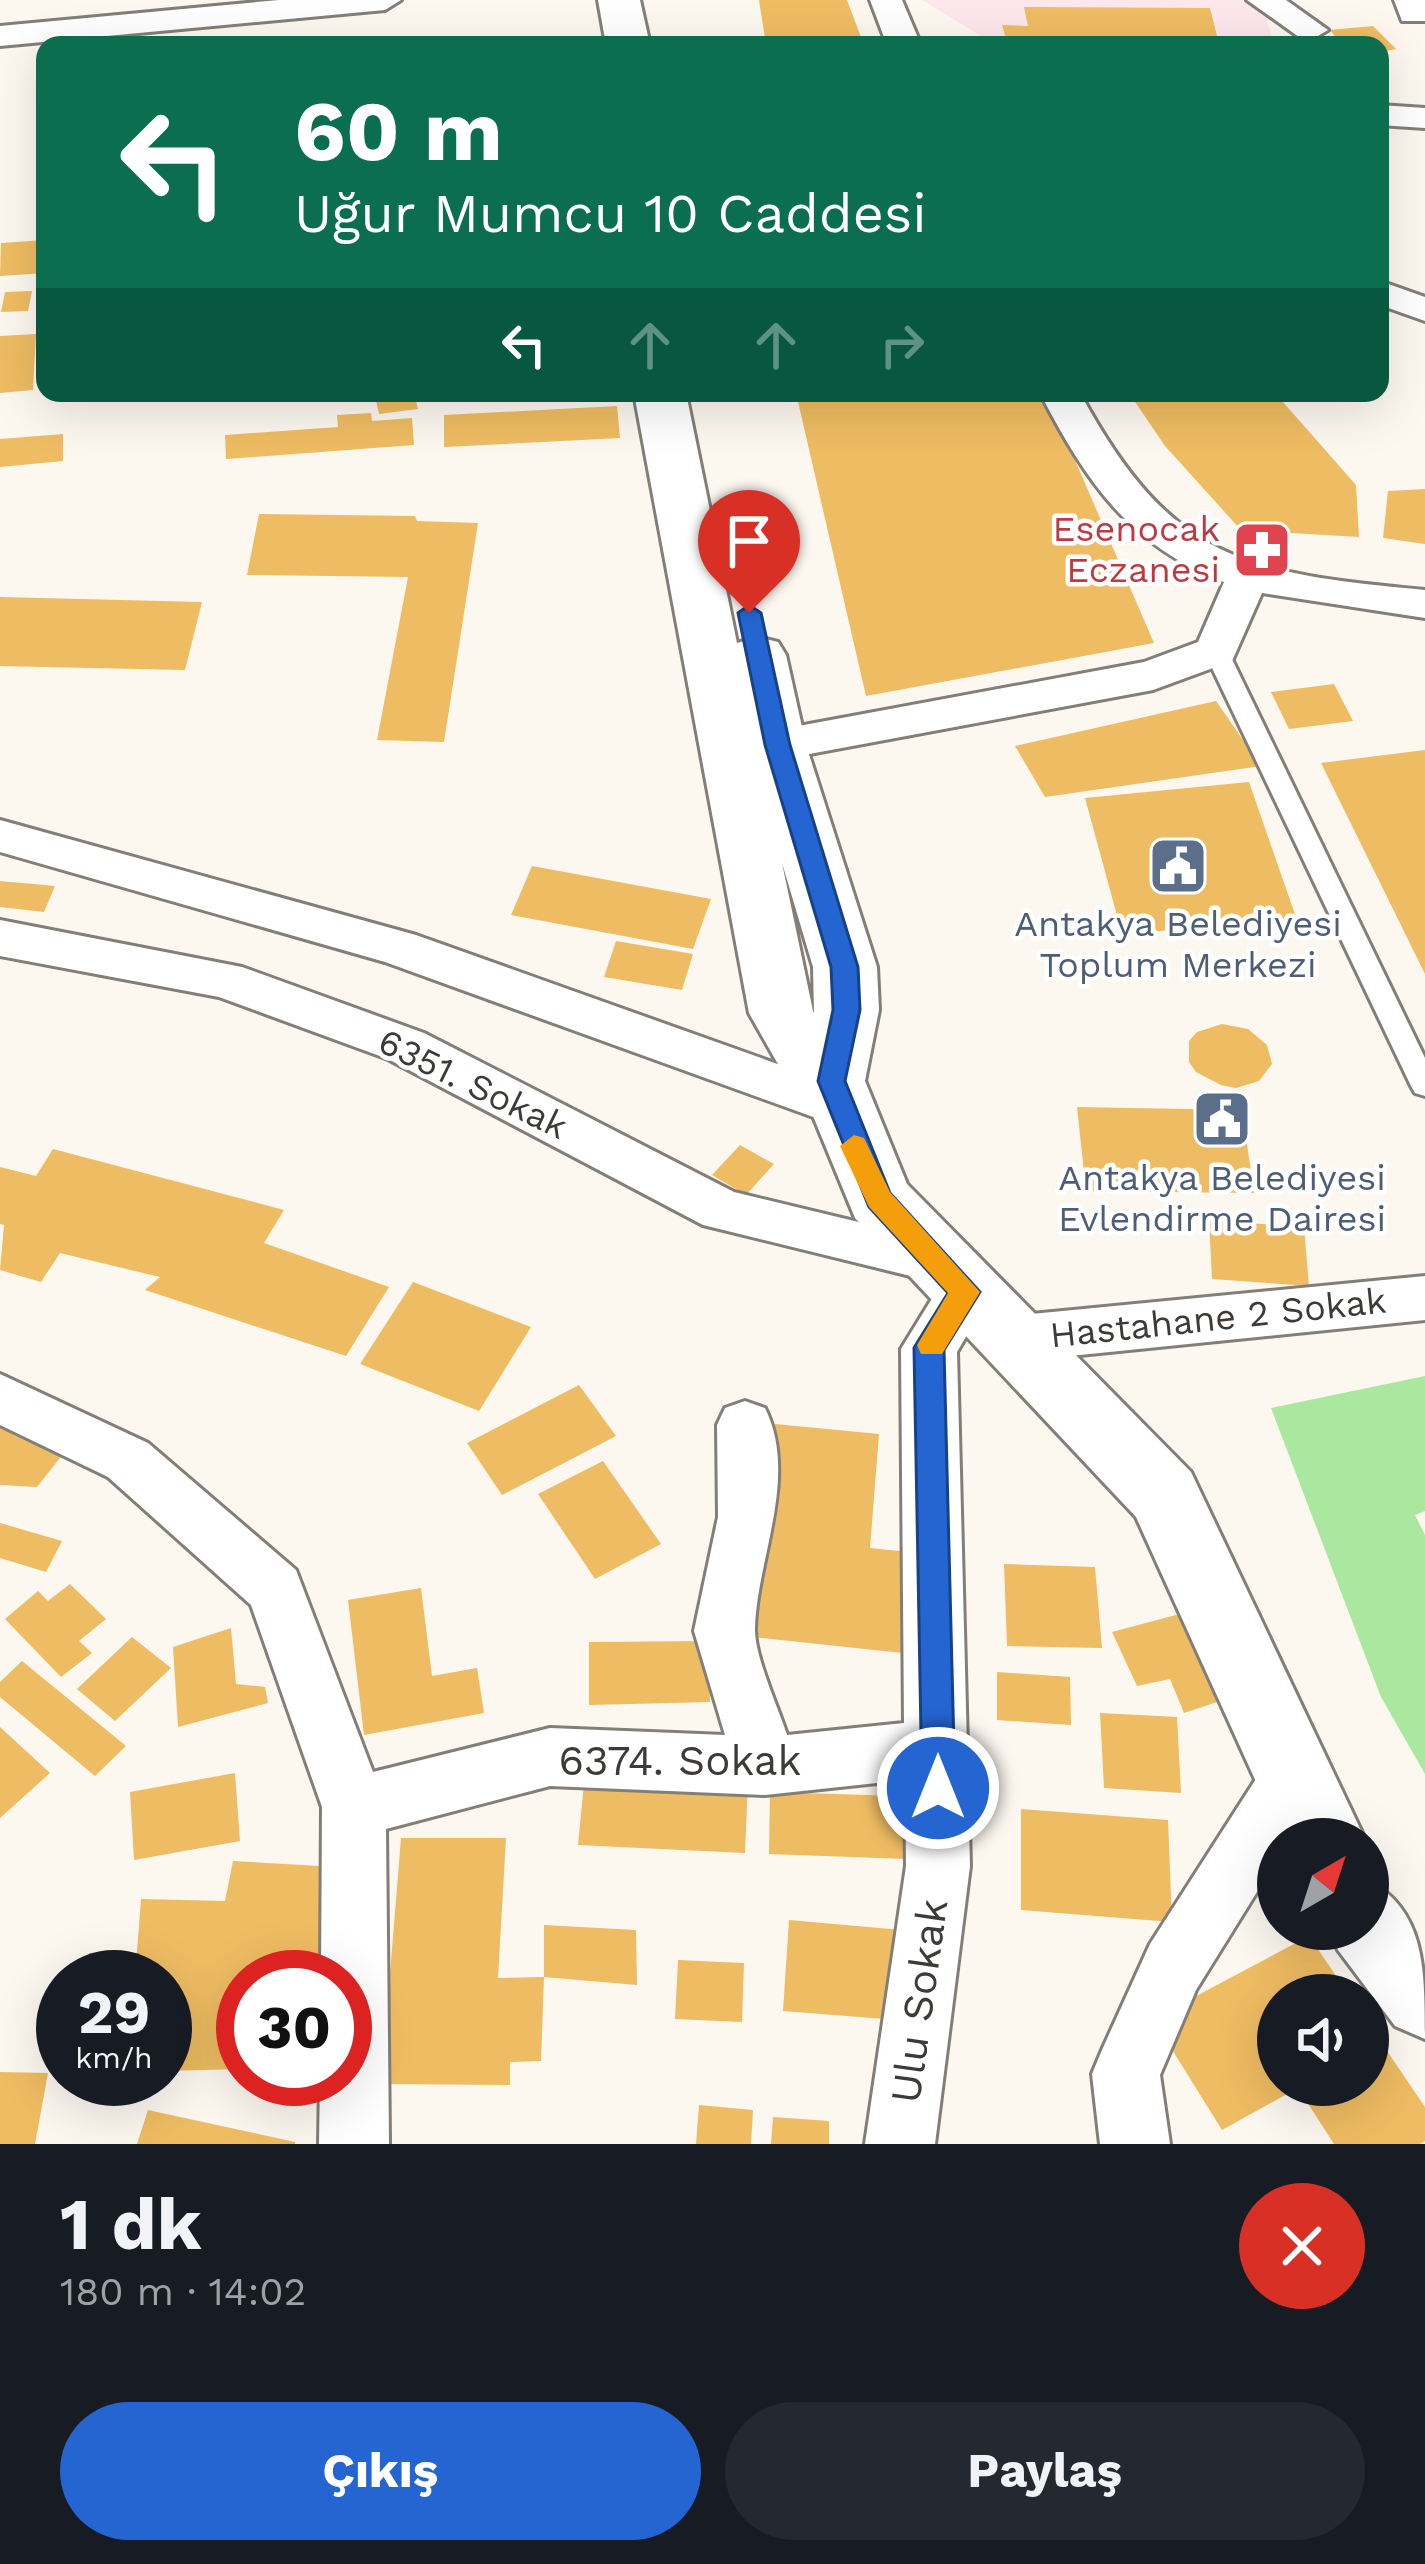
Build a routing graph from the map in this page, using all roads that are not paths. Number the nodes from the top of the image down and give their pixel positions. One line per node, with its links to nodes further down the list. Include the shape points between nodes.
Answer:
1 (385, 0): 7 (street)
2 (581, 0): 8 (street)
3 (619, 0): 9 (street)
4 (886, 0): 10 (street)
5 (1263, 0): 6 (street)
6 (1308, 25)
7 (0, 36)
8 (588, 36)
9 (626, 36)
10 (900, 36)
11 (1389, 116): 12 (street)
12 (1425, 118)
13 (1389, 296): 14 (street)
14 (1425, 310)
15 (662, 402): 21 (street)
16 (704, 402): 21 (street)
17 (1065, 402): 18 (street, via 1123,497 1183,551)
18 (1246, 580): 19 (street); 20 (street)
19 (1425, 604)
20 (1216, 651): 21 (street, via 1153,675); 24 (lane)
21 (754, 747): 25 (street, via 781,1012)
22 (0, 836): 25 (street, via 399,947)
23 (0, 938): 26 (street, 6351. Sokak, via 225,980 406,1046 722,1210)
24 (1425, 1086)
25 (836, 1094): 26 (street, via 879,1199)
26 (971, 1297): 27 (street, Hastahane 2 Sokak); 30 (street, Ulu Sokak, via 929,1348); 33 (street, via 1164,1495)
27 (1425, 1298)
28 (0, 1398): 32 (street, via 128,1460 275,1589)
29 (746, 1425): 31 (street, via 747,1517 724,1631)
30 (939, 1748): 31 (street, 6374. Sokak); 37 (street, Ulu Sokak, via 938,1866)
31 (765, 1766): 32 (street, 6374. Sokak, via 550,1757)
32 (354, 1807): 36 (street)
33 (1309, 1807): 38 (street, via 1173,1967 1126,2074)
34 (1389, 1949): 35 (street)
35 (1425, 1996)
36 (354, 2144)
37 (900, 2144)
38 (1135, 2144)

